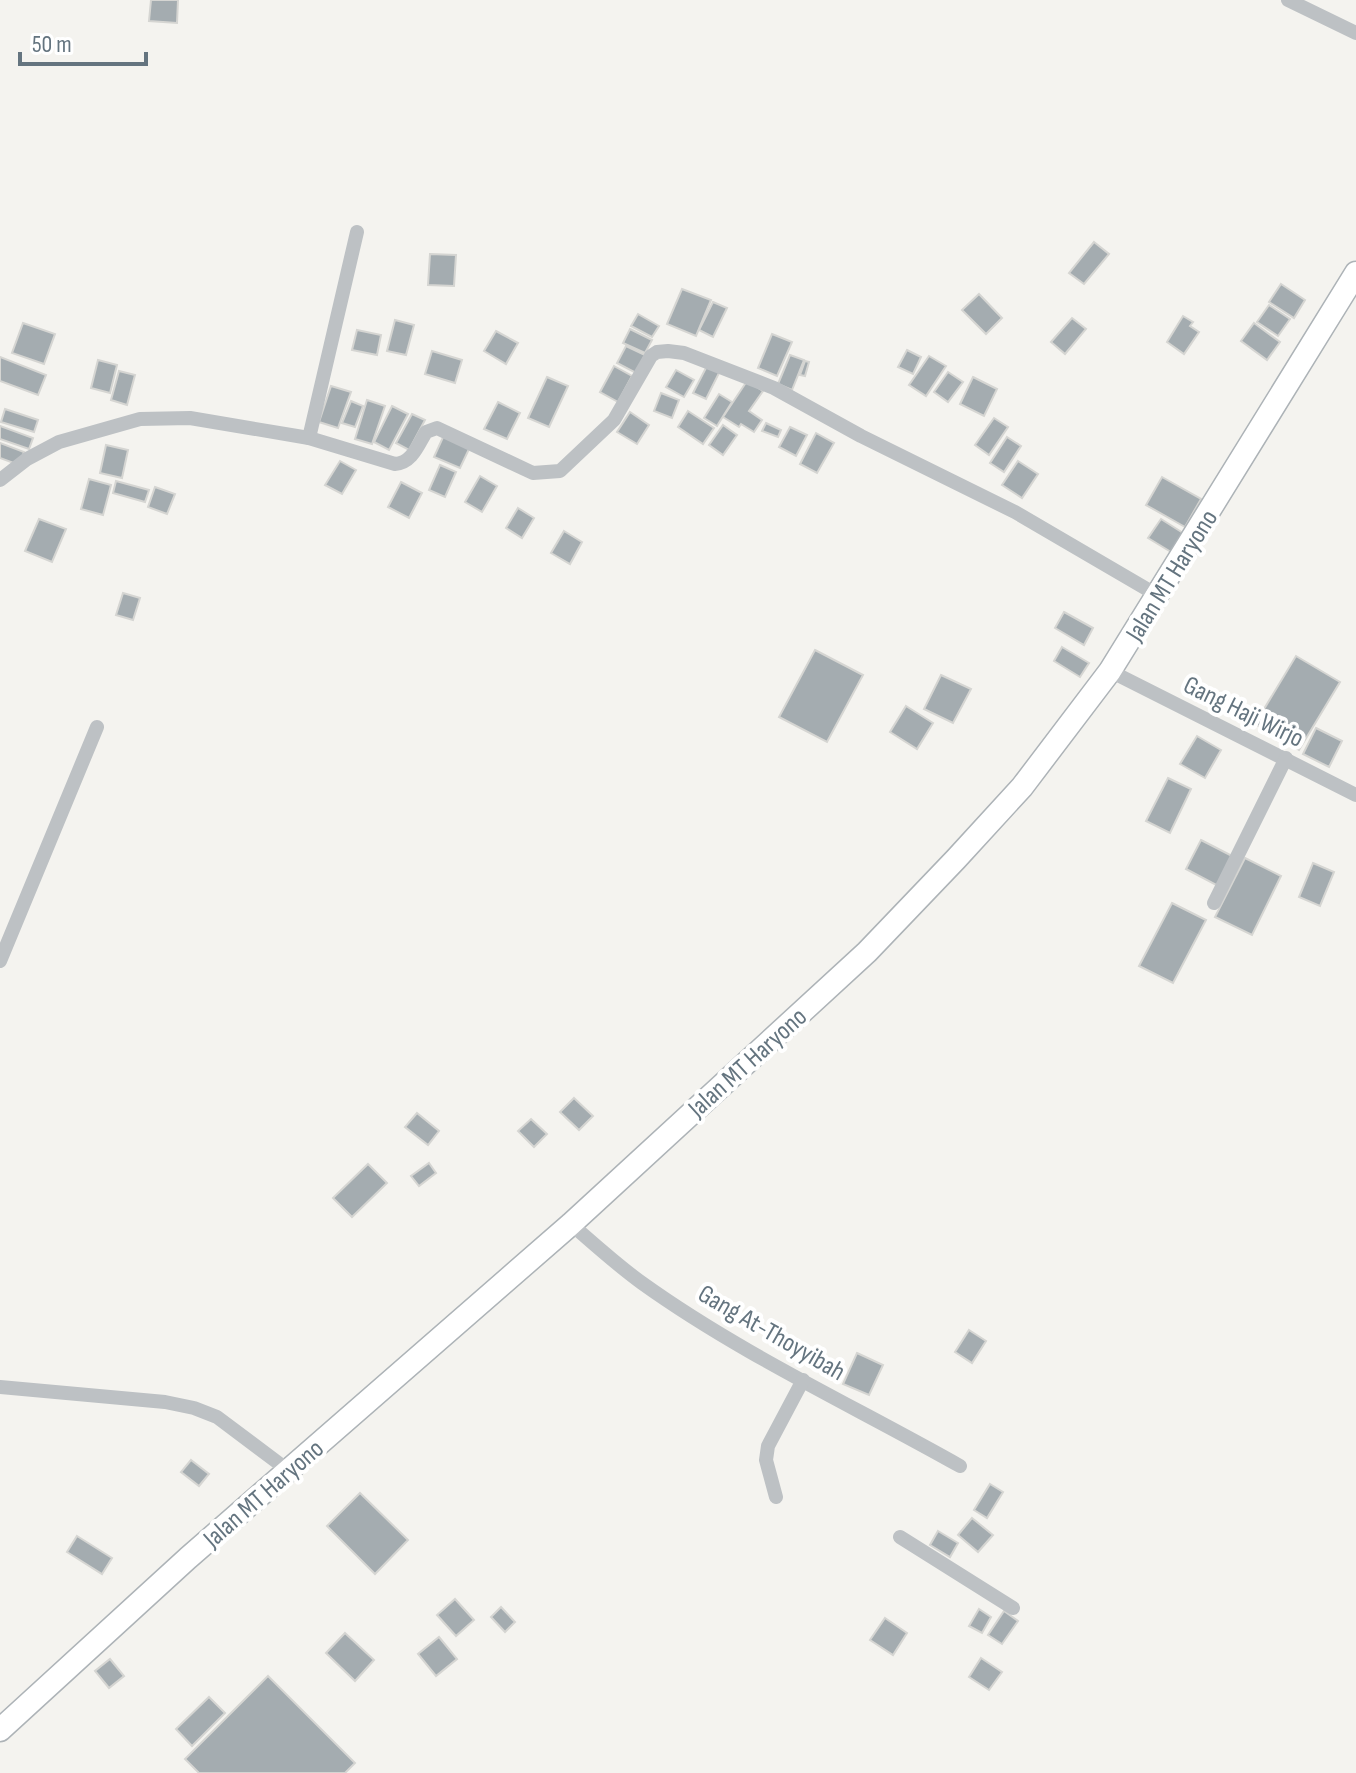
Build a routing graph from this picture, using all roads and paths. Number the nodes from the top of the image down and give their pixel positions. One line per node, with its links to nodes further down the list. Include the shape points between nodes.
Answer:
1 (1288, 0): 2 (street)
2 (1356, 33)
3 (357, 232): 5 (street)
4 (1356, 273): 7 (main road, Jalan MT Haryono)
5 (309, 438): 6 (street, via 190,418 140,419 59,442); 7 (street, via 395,464 404,463 426,432 437,428 533,473 560,471 614,420 651,356 684,353 774,388 1015,512)
6 (0, 480)
7 (1157, 595): 8 (main road, Jalan MT Haryono)
8 (1110, 671): 10 (street, Gang Haji Wirjo); 14 (main road, Jalan MT Haryono, via 1022,787 917,901)
9 (97, 727): 13 (street)
10 (1286, 758): 11 (street, Gang Haji Wirjo); 12 (street)
11 (1356, 795)
12 (1214, 903)
13 (0, 961)
14 (571, 1224): 15 (street, Gang At-Thoyyibah, via 645,1285); 18 (main road, Jalan MT Haryono)
15 (803, 1380): 17 (street, Gang At-Thoyyibah); 19 (street, via 768,1446 766,1460)
16 (0, 1387): 18 (street, via 194,1408 217,1417)
17 (960, 1466)
18 (289, 1471): 22 (main road, Jalan MT Haryono)
19 (776, 1497)
20 (900, 1537): 21 (street)
21 (1013, 1608)
22 (0, 1730)

